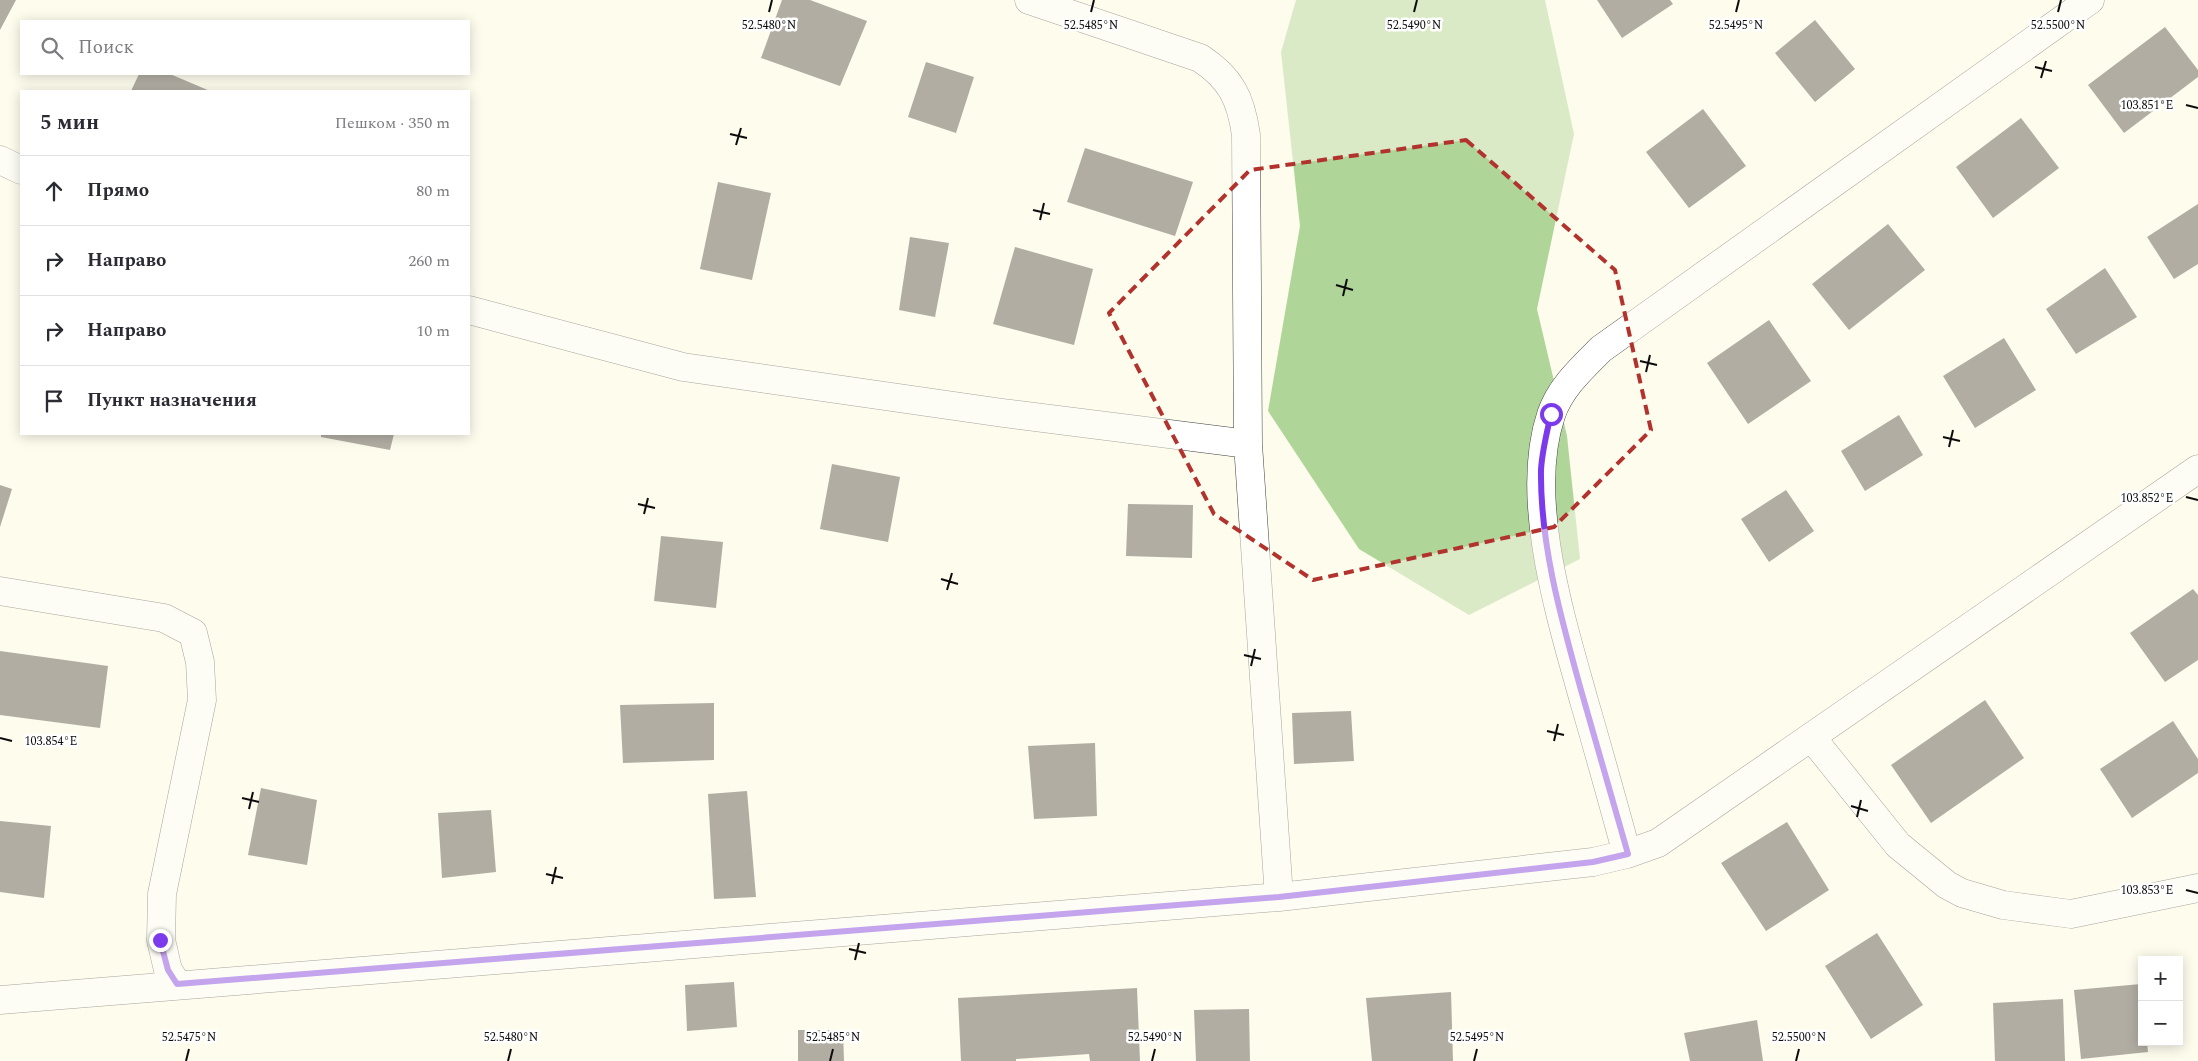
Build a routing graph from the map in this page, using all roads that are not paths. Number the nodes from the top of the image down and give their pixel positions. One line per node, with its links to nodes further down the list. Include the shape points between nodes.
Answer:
1 (1028, 0): 6 (street, via 1200,58 1216,68 1236,96 1243,113 1246,135)
2 (2090, 0): 10 (street, via 1601,349 1567,384 1551,414 1542,461 1542,505 1547,548 1563,625)
3 (0, 160): 4 (street)
4 (20, 170)
5 (470, 310): 6 (street, via 683,368)
6 (1248, 444): 12 (street)
7 (2198, 469): 9 (street)
8 (0, 591): 13 (street, via 164,618 193,633 200,662 202,700 162,894 160,940 168,970)
9 (1812, 738): 10 (street, via 1658,843); 11 (street, via 1898,846 1947,885 1962,892 2003,905 2071,914)
10 (1628, 854): 12 (street, via 1593,862)
11 (2198, 888)
12 (1279, 897): 13 (street)
13 (177, 984): 14 (street)
14 (0, 1000)

